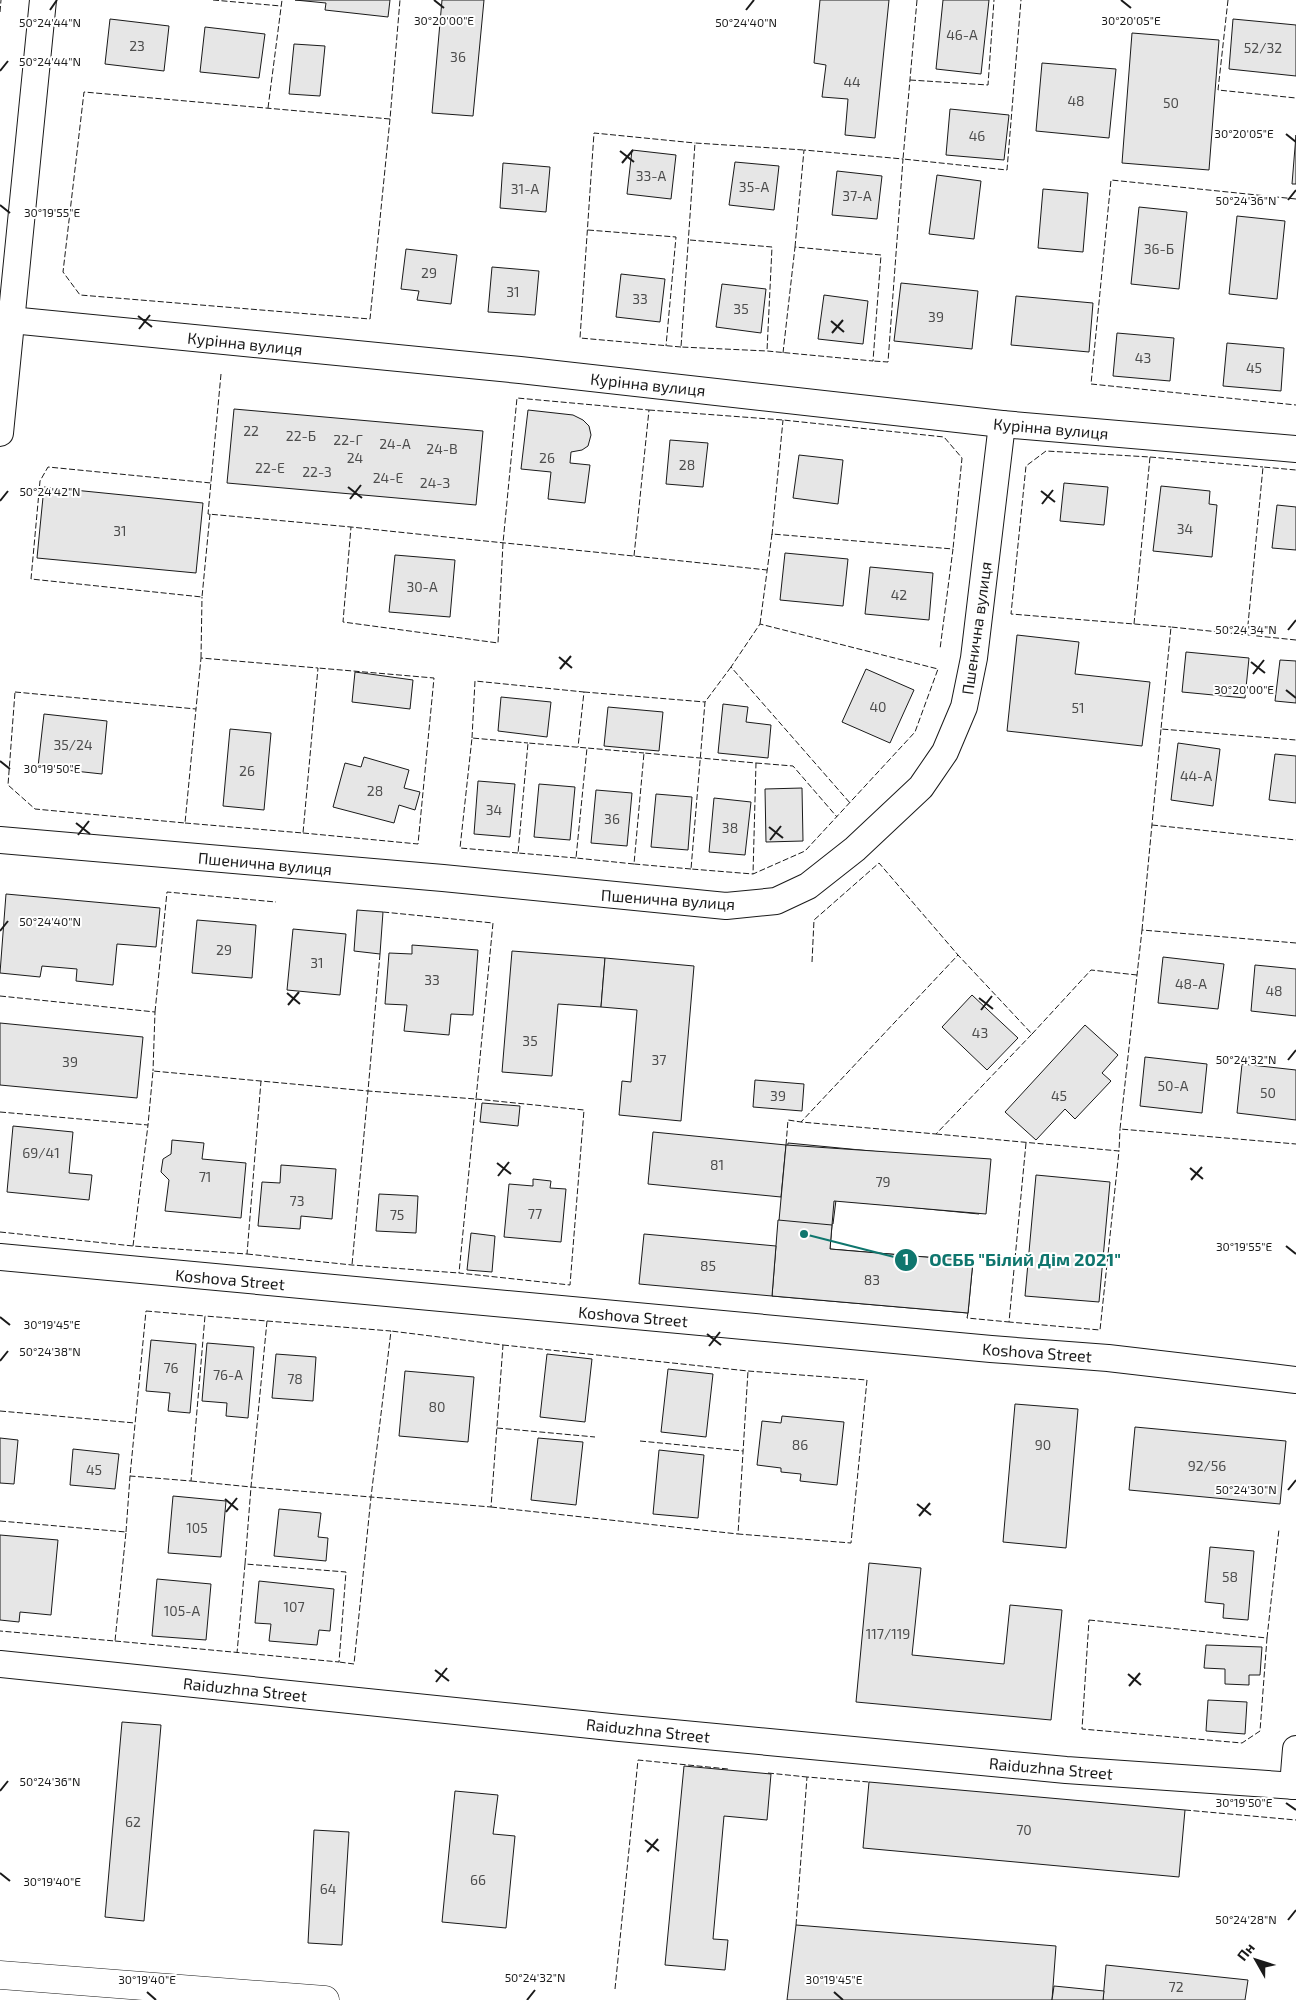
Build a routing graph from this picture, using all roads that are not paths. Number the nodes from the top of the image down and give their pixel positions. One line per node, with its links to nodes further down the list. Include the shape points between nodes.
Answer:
1 (43, 0): 2 (street)
2 (6, 320): 3 (street, Курінна вулиця, via 520,370); 4 (street)
3 (1002, 424): 5 (street, Курінна вулиця); 6 (street, Пшенична вулиця, via 974,658 964,707 946,752 920,787 855,848 808,886 776,901 726,906)
4 (0, 432)
5 (1296, 449)
6 (0, 840)
7 (0, 1258): 8 (street, Koshova Street, via 1108,1358)
8 (1296, 1380)
9 (0, 1664): 11 (street, Raiduzhna Street, via 629,1729 1046,1768)
10 (1296, 1749): 11 (street)
11 (1294, 1786)
12 (0, 1975): 13 (street)
13 (325, 2000)

